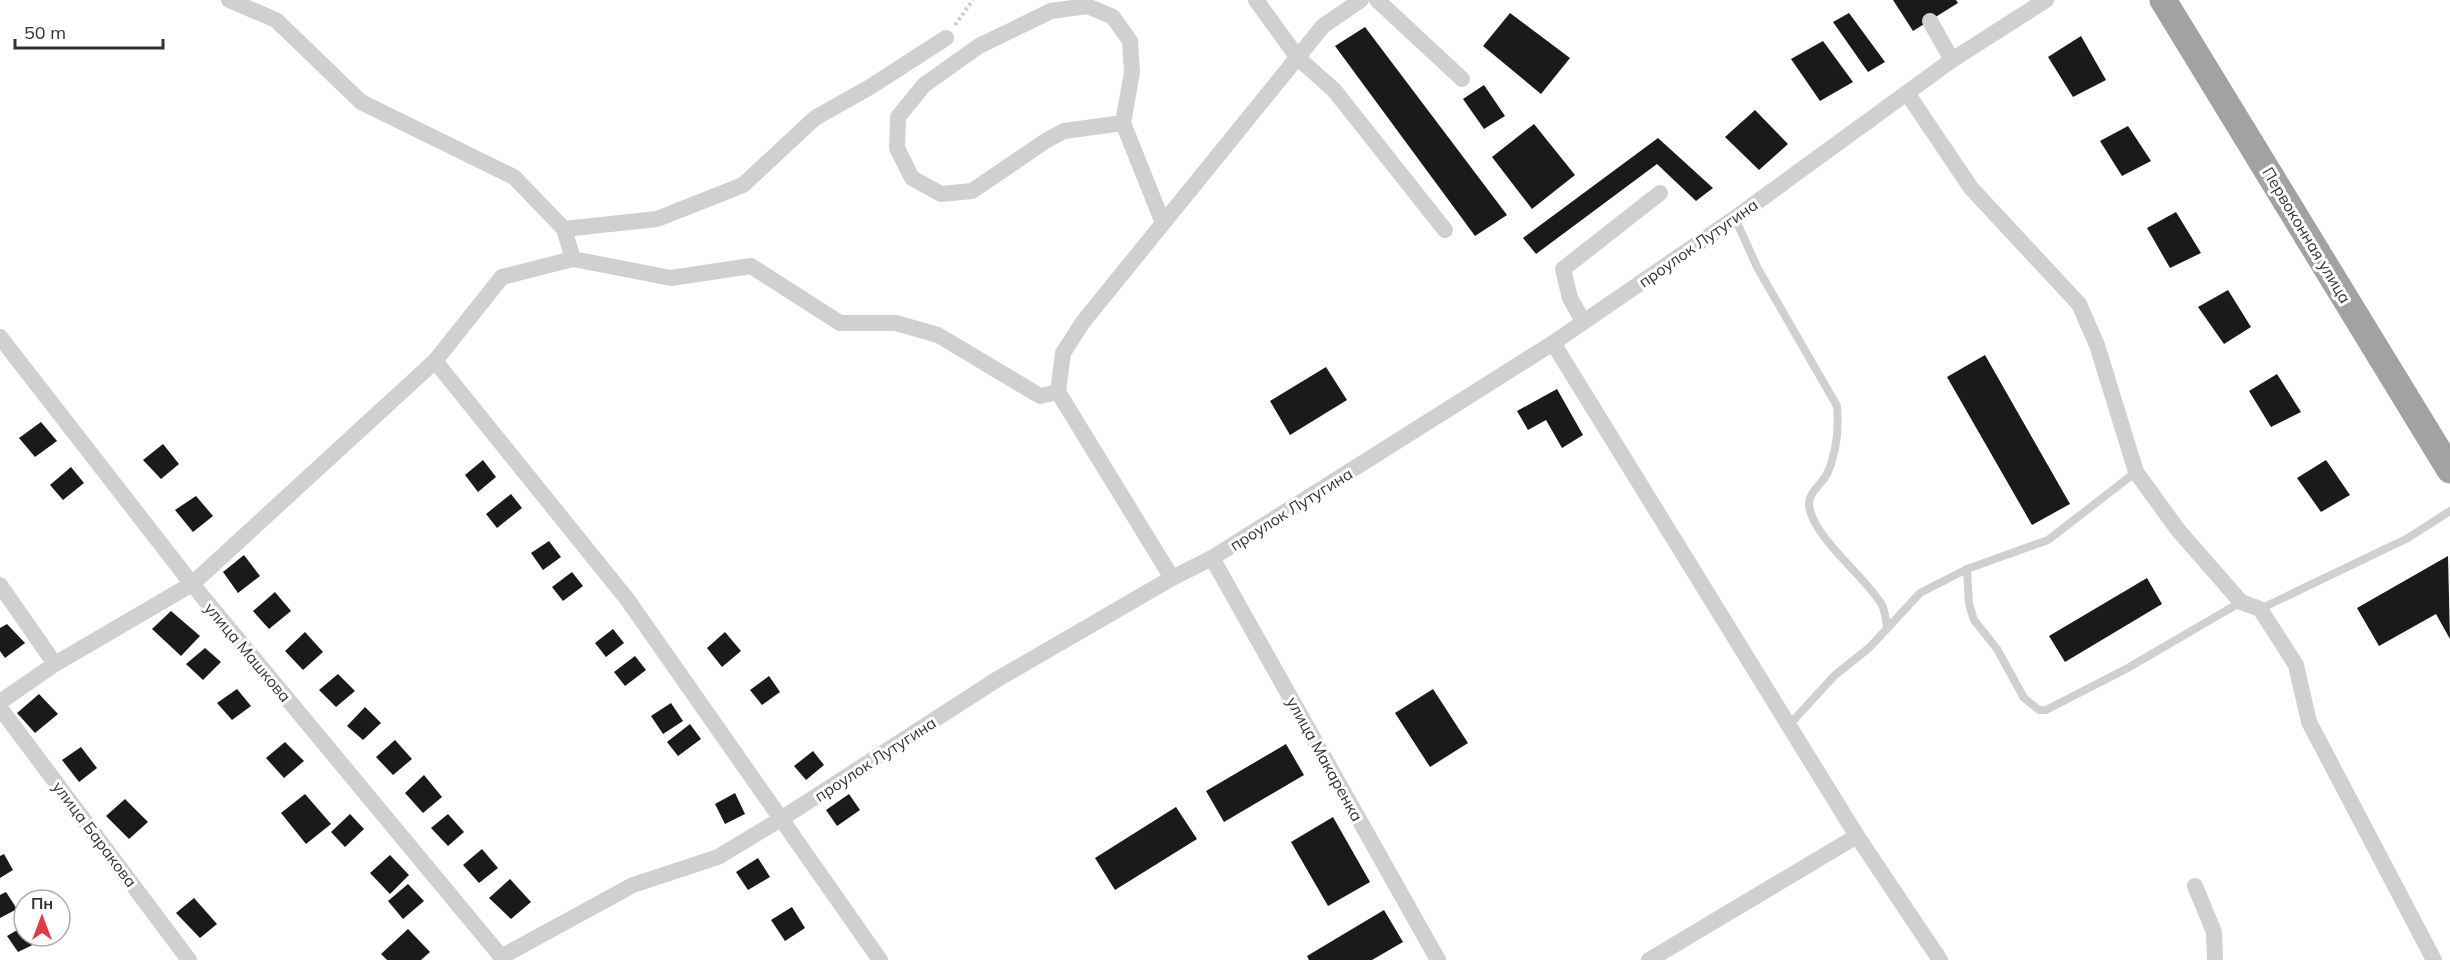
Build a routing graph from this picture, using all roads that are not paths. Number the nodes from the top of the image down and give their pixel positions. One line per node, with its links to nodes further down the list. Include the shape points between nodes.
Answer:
1 (229, 0): 17 (street, via 276,21 361,102 514,177)
2 (1256, 0): 9 (street)
3 (1360, 0): 9 (street, via 1323,26)
4 (1377, 0): 11 (street)
5 (2046, 0): 10 (street, проулок Лутугина)
6 (2163, 0): 25 (highway, Первоконная улица)
7 (1930, 21): 10 (street)
8 (946, 38): 17 (street, via 815,118 743,186 657,219)
9 (1298, 58): 16 (street); 18 (street, via 1334,90)
10 (1952, 60): 12 (street, проулок Лутугина)
11 (1462, 79)
12 (1907, 93): 15 (street, проулок Лутугина); 26 (street, via 1971,188 2079,304 2097,345)
13 (1123, 123): 13 (street, via 1064,131 972,191 941,194 912,178 897,148 898,117 924,85 989,41 1051,11 1086,6 1113,17 1130,41 1132,72); 16 (street)
14 (1660, 194): 20 (street, via 1563,269 1570,298)
15 (1735, 218): 20 (street, проулок Лутугина); 35 (lane, via 1756,267 1837,406 1836,448 1809,505 1816,525 1883,606)
16 (1163, 223): 24 (street, via 1083,322 1063,353)
17 (564, 229): 19 (street)
18 (1445, 230)
19 (573, 259): 23 (street, via 502,277); 24 (street, via 671,278 751,266 840,323 896,323 938,335 1040,396)
20 (1583, 321): 22 (street, проулок Лутугина)
21 (0, 337): 31 (street, улица Машкова)
22 (1553, 343): 28 (street, проулок Лутугина); 39 (street)
23 (435, 361): 31 (street); 40 (street, via 627,599)
24 (1058, 392): 30 (street)
25 (2450, 470)
26 (2136, 472): 29 (lane, via 2048,540); 33 (street, via 2178,530)
27 (2450, 511): 34 (lane, via 2408,538)
28 (1212, 558): 30 (street, проулок Лутугина); 46 (street, улица Макаренка)
29 (1967, 570): 33 (lane, via 1974,620 1997,649 2024,698 2039,710 2126,669); 35 (lane, via 1920,593)
30 (1172, 578): 40 (street, проулок Лутугина, via 996,680)
31 (192, 584): 36 (street); 43 (street, улица Машкова)
32 (0, 585): 36 (street)
33 (2241, 602): 34 (street)
34 (2260, 609): 50 (street, via 2296,665 2309,722)
35 (1887, 627): 39 (lane)
36 (55, 664): 37 (street)
37 (0, 702)
38 (0, 708): 44 (street, улица Баракова)
39 (1790, 724): 41 (street)
40 (782, 819): 43 (street, проулок Лутугина, via 718,857 633,885); 45 (street)
41 (1857, 836): 47 (street); 48 (street)
42 (2195, 886): 49 (street, via 2214,932)
43 (503, 958)
44 (189, 960)
45 (880, 960)
46 (1438, 960)
47 (1649, 960)
48 (1940, 960)
49 (2215, 960)
50 (2434, 960)

